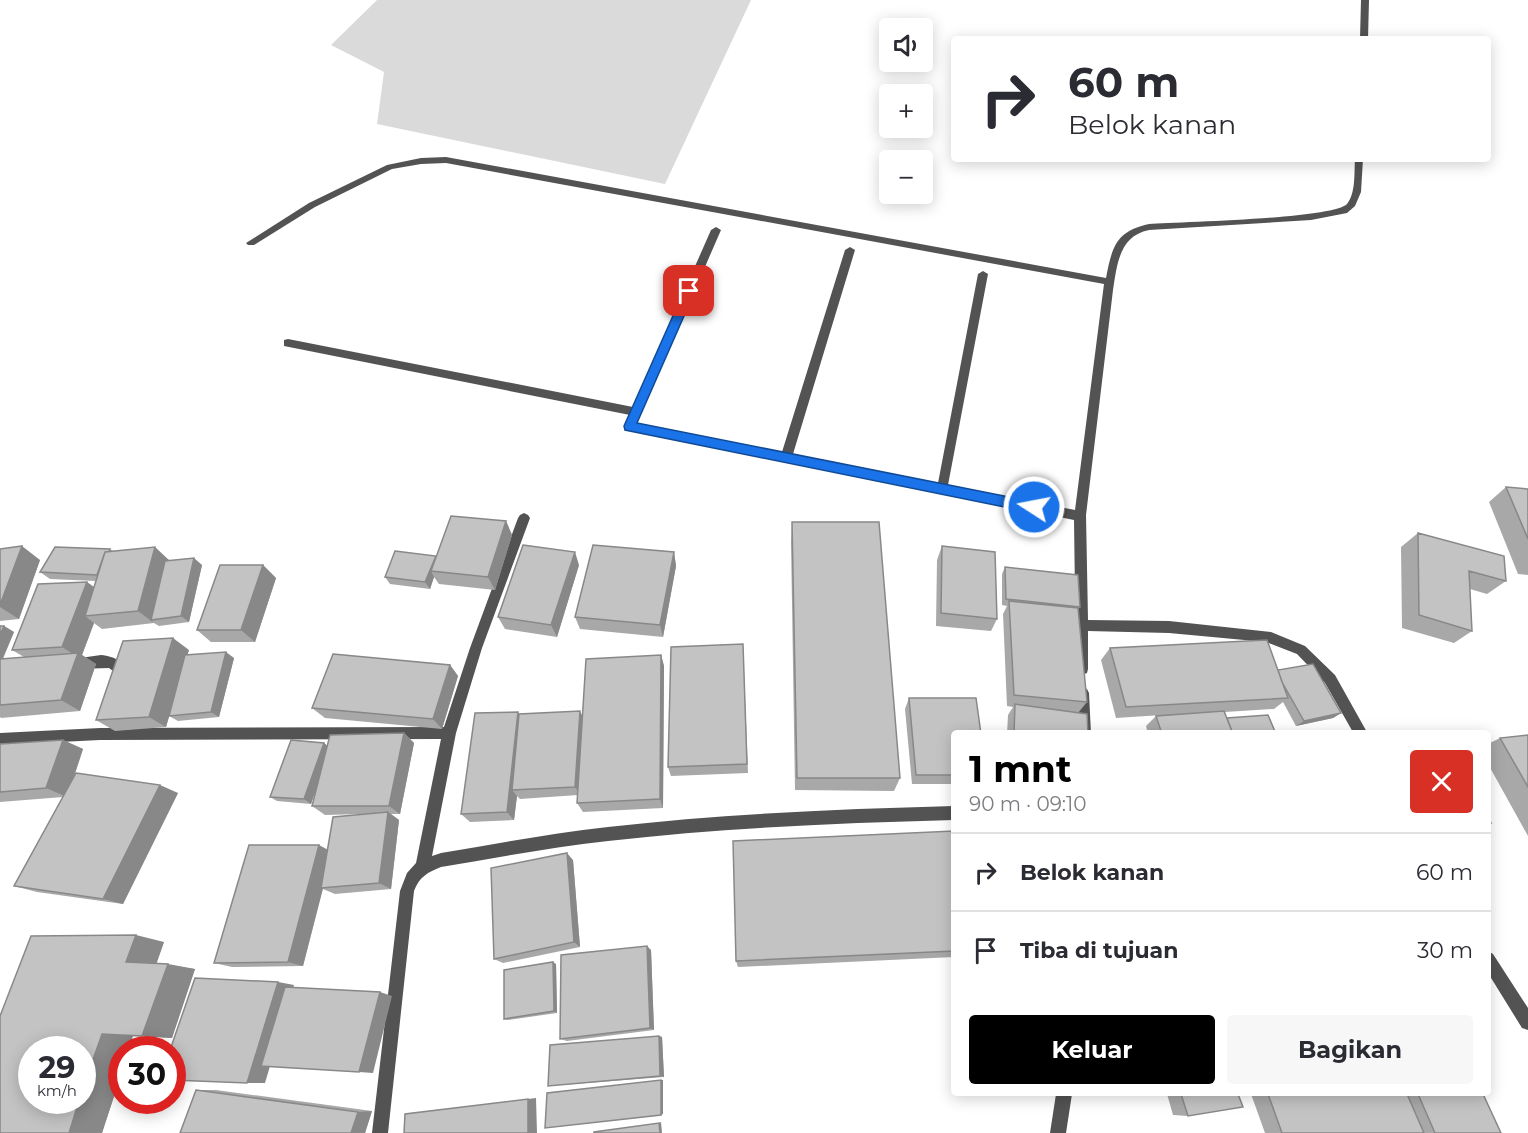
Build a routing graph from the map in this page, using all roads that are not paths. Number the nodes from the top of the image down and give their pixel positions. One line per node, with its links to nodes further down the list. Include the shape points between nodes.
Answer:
1 (1365, 0): 2 (street)
2 (1364, 36)
3 (1359, 162): 8 (street, via 1358,192 1344,211 1132,231 1119,248)
4 (716, 230): 10 (street)
5 (250, 243): 8 (street, via 312,205 390,167 446,160)
6 (850, 250): 11 (street)
7 (983, 274): 12 (street)
8 (1110, 282): 13 (street)
9 (288, 343): 10 (street)
10 (636, 412): 11 (street, via 630,426)
11 (786, 458): 12 (street)
12 (942, 489): 13 (street)
13 (1080, 516): 15 (street)
14 (524, 518): 20 (street)
15 (1083, 625): 18 (street); 19 (street, via 1169,627 1267,636 1301,650 1330,679)
16 (65, 663): 17 (street, via 116,664 120,675)
17 (113, 695)
18 (1084, 730)
19 (1360, 730)
20 (449, 733): 21 (street, via 102,729); 23 (street)
21 (0, 739)
22 (951, 813): 23 (street, via 834,816 618,833)
23 (423, 866): 27 (street, via 413,873 407,891)
24 (1491, 964): 25 (street)
25 (1528, 1022)
26 (1064, 1096): 28 (street)
27 (380, 1133)
28 (1058, 1133)

